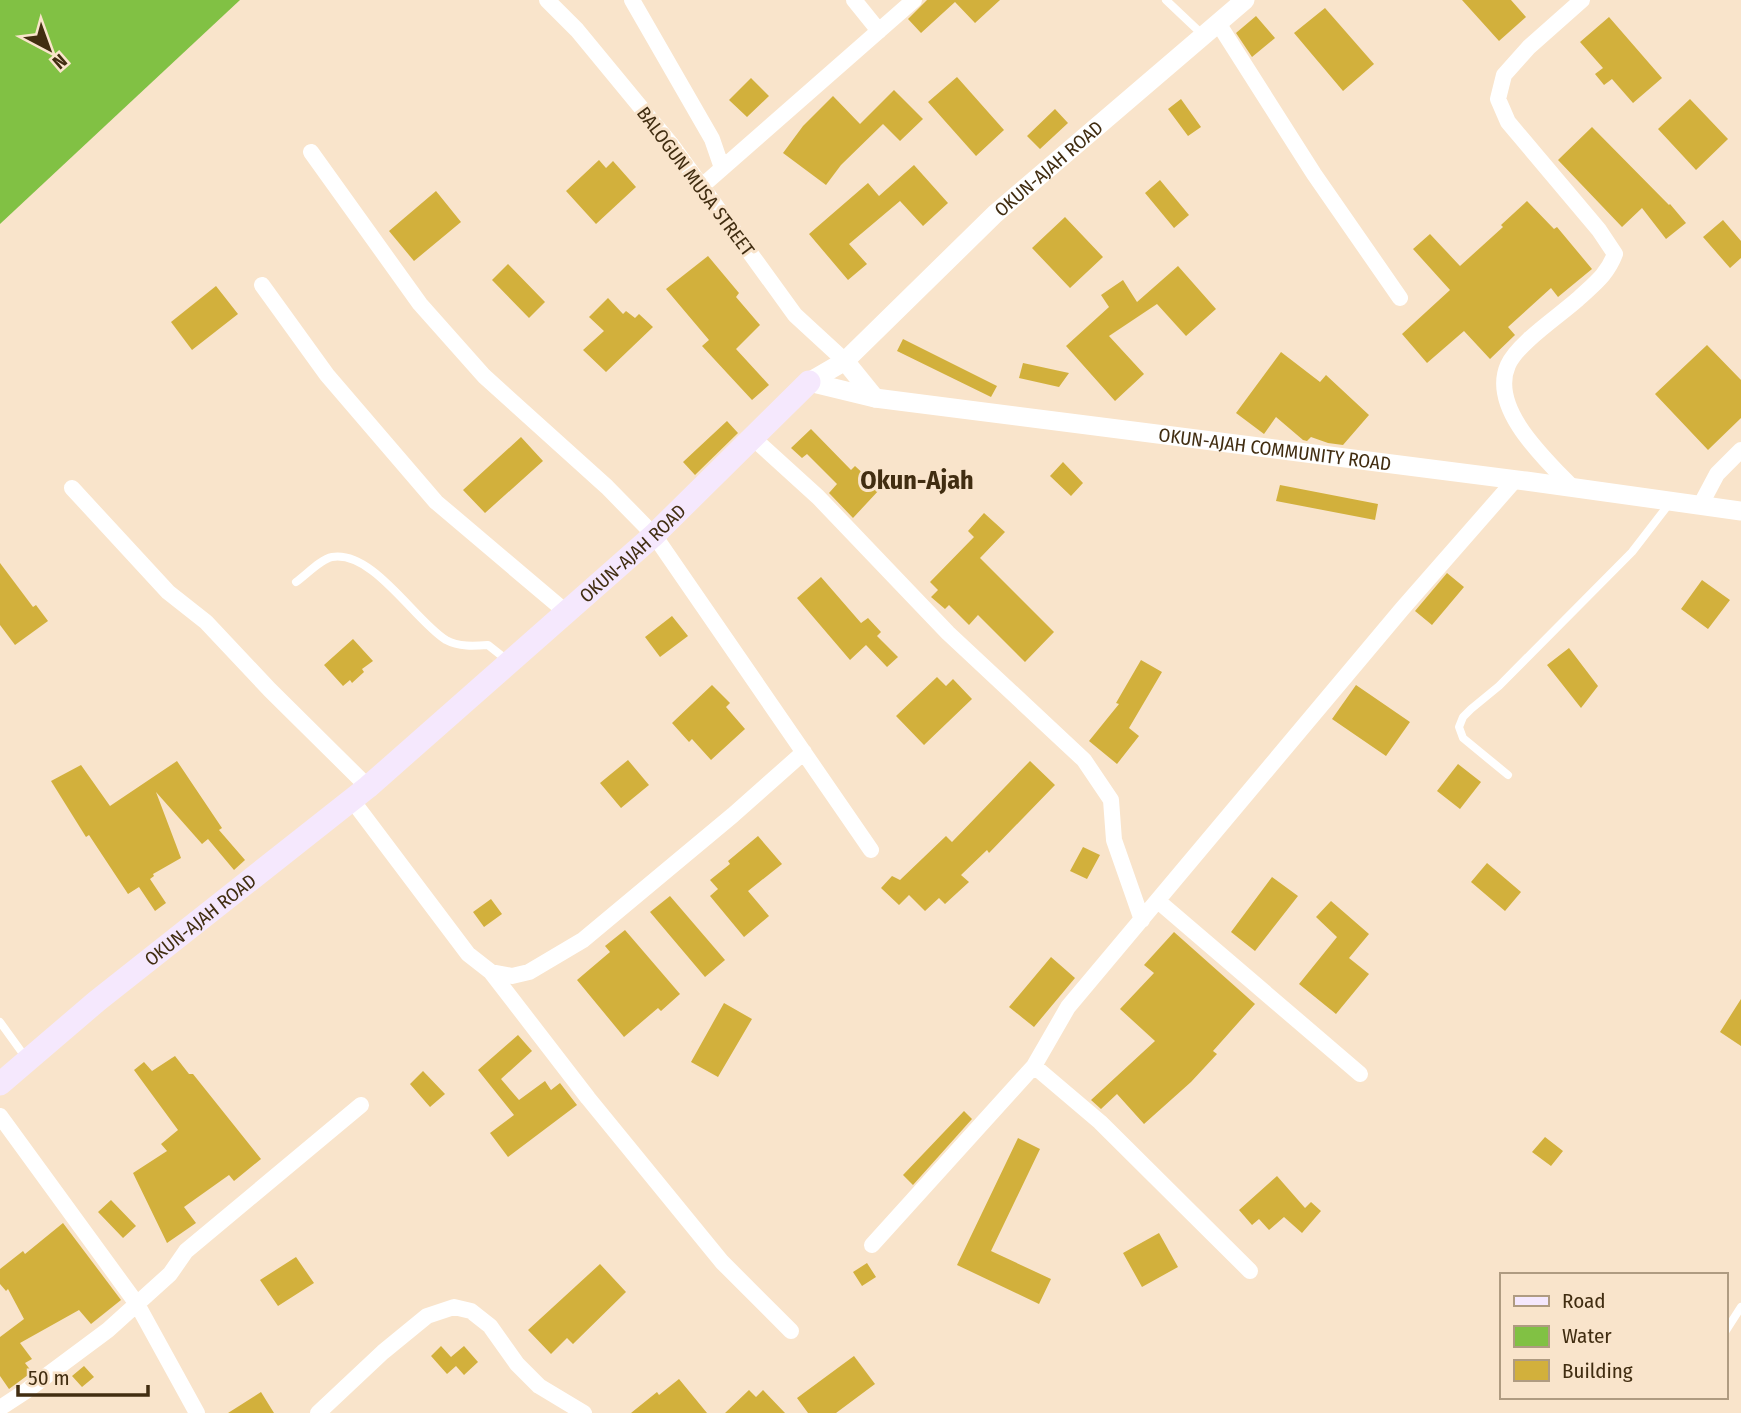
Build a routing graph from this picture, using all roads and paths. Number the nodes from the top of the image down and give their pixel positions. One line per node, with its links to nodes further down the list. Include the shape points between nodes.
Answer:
1 (547, 0): 12 (street, BALOGUN MUSA STREET, via 577,30)
2 (632, 0): 11 (street, via 712,138)
3 (855, 0): 9 (street)
4 (914, 0): 9 (street)
5 (1166, 0): 8 (lane)
6 (1245, 0): 8 (street, OKUN-AJAH ROAD)
7 (1582, 0): 21 (street, via 1504,75 1498,99 1508,122 1615,254 1608,271 1508,364 1503,385 1525,436)
8 (1211, 29): 14 (street); 15 (street, OKUN-AJAH ROAD, via 995,214)
9 (878, 31): 11 (street)
10 (311, 152): 26 (street, via 420,304 484,376)
11 (722, 168): 12 (street)
12 (702, 186): 15 (street, BALOGUN MUSA STREET, via 795,314)
13 (262, 285): 28 (street, via 327,375 436,502)
14 (1400, 298)
15 (845, 361): 16 (street, OKUN-AJAH ROAD); 17 (street)
16 (809, 382): 17 (street, OKUN-AJAH COMMUNITY ROAD); 18 (main road, OKUN-AJAH ROAD)
17 (875, 398): 20 (street, OKUN-AJAH COMMUNITY ROAD)
18 (752, 437): 26 (main road, OKUN-AJAH ROAD); 35 (street, via 818,497 948,634 1084,760 1111,800 1114,840)
19 (1741, 450): 24 (street, via 1717,474)
20 (1515, 480): 21 (street, OKUN-AJAH COMMUNITY ROAD); 34 (street)
21 (1572, 487): 23 (street, OKUN-AJAH COMMUNITY ROAD)
22 (72, 488): 32 (street, via 168,592 206,622)
23 (1671, 501): 24 (street, OKUN-AJAH COMMUNITY ROAD); 31 (lane, via 1632,552 1582,604 1463,717 1459,727 1463,738)
24 (1700, 506): 25 (street, OKUN-AJAH COMMUNITY ROAD)
25 (1741, 511)
26 (654, 535): 28 (main road, OKUN-AJAH ROAD); 30 (street)
27 (296, 582): 29 (lane, via 330,557 350,558 372,569 446,640 488,645)
28 (566, 612): 29 (main road, OKUN-AJAH ROAD)
29 (510, 662): 32 (main road, OKUN-AJAH ROAD)
30 (804, 752): 33 (street); 36 (street, via 583,940 529,972 512,976)
31 (1508, 775)
32 (360, 793): 36 (street, via 468,954); 38 (main road, OKUN-AJAH ROAD)
33 (871, 850)
34 (1158, 901): 35 (street); 40 (street)
35 (1142, 920): 39 (street, via 1068,1007)
36 (491, 972): 49 (street, via 722,1262)
37 (0, 1022): 38 (lane)
38 (28, 1060): 41 (main road, OKUN-AJAH ROAD)
39 (1034, 1066): 44 (street); 45 (street, via 1100,1122)
40 (1360, 1074)
41 (0, 1084)
42 (360, 1105): 46 (street, via 186,1251 170,1274)
43 (0, 1116): 46 (street)
44 (872, 1245)
45 (1250, 1271)
46 (137, 1304): 50 (street); 51 (street)
47 (1741, 1307): 48 (lane)
48 (1727, 1329)
49 (791, 1331)
50 (0, 1408)
51 (197, 1413)
52 (318, 1413): 53 (street, via 427,1316 454,1307 471,1311 490,1326 539,1386)
53 (584, 1413)

